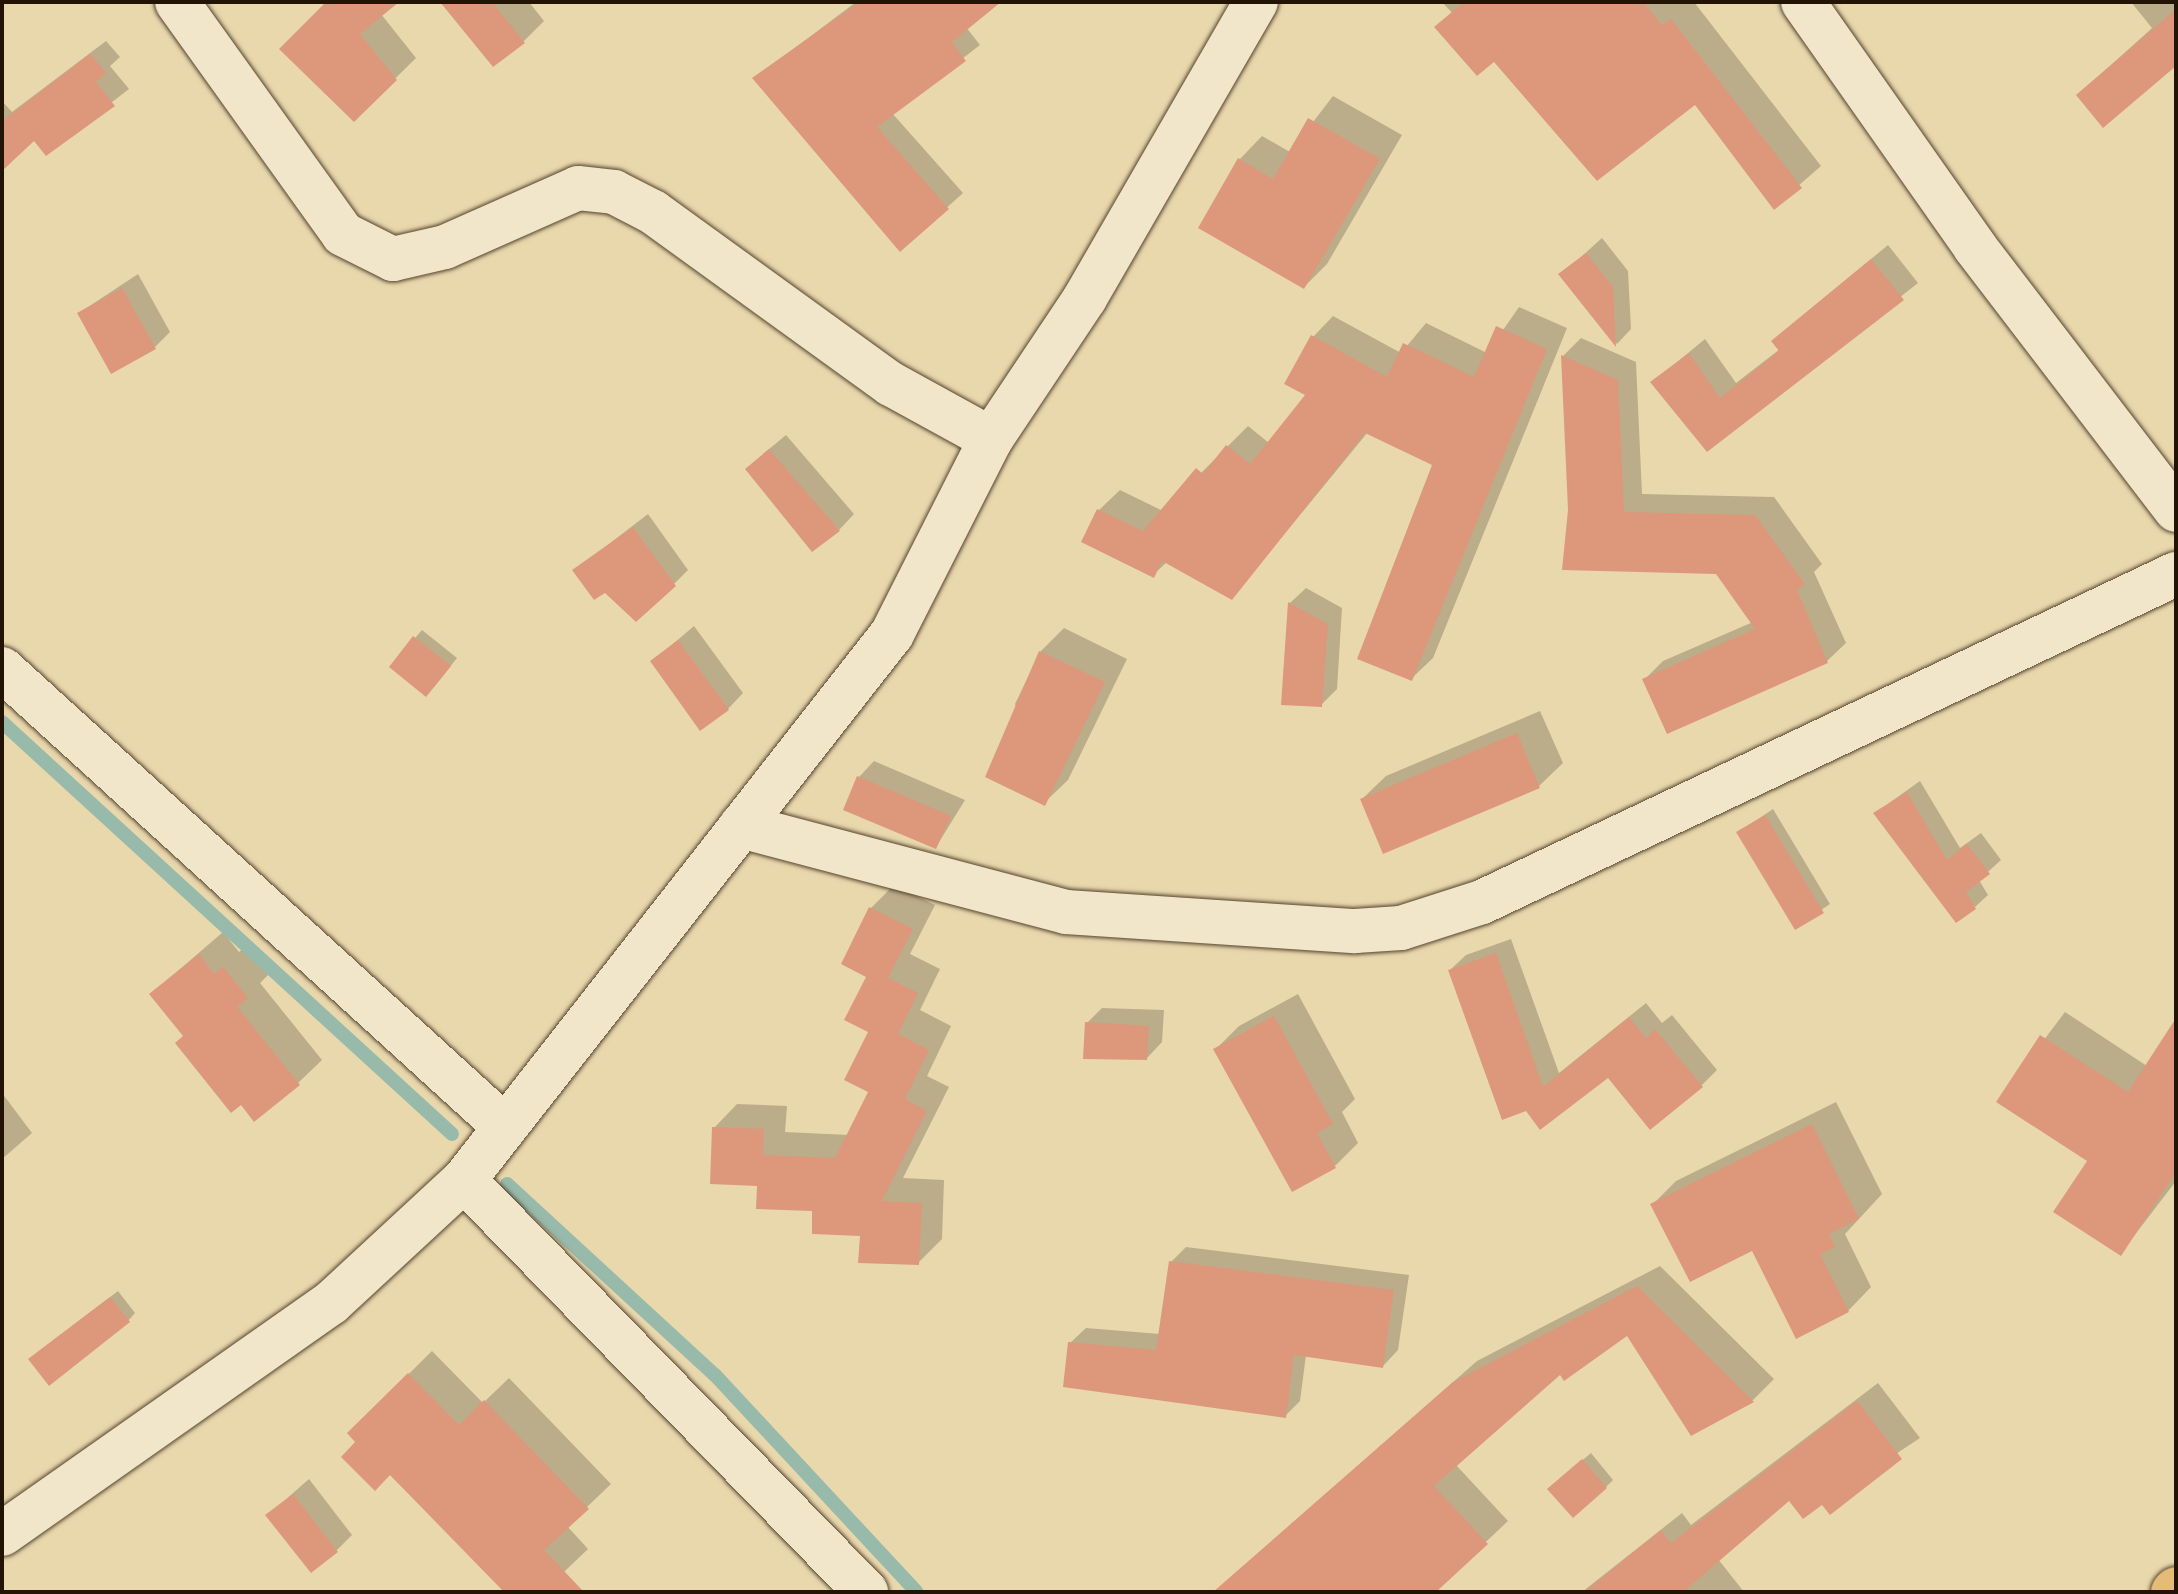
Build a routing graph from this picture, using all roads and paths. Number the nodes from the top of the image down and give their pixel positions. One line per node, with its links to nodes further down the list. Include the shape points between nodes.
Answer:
1 (177, 2): 4 (street, via 343,234 393,259 445,247 578,188 614,192 653,212 891,384)
2 (1256, 2): 4 (street, via 1085,298)
3 (1803, 2): 5 (street, via 1975,247)
4 (991, 439): 8 (street, via 892,634)
5 (2176, 510)
6 (2176, 574): 8 (street, via 1482,902 1401,928 1355,931 1066,912)
7 (2, 669): 9 (street)
8 (741, 826): 9 (street)
9 (504, 1126): 10 (street)
10 (464, 1180): 11 (street, via 331,1303); 12 (street)
11 (2, 1534)
12 (866, 1592)

